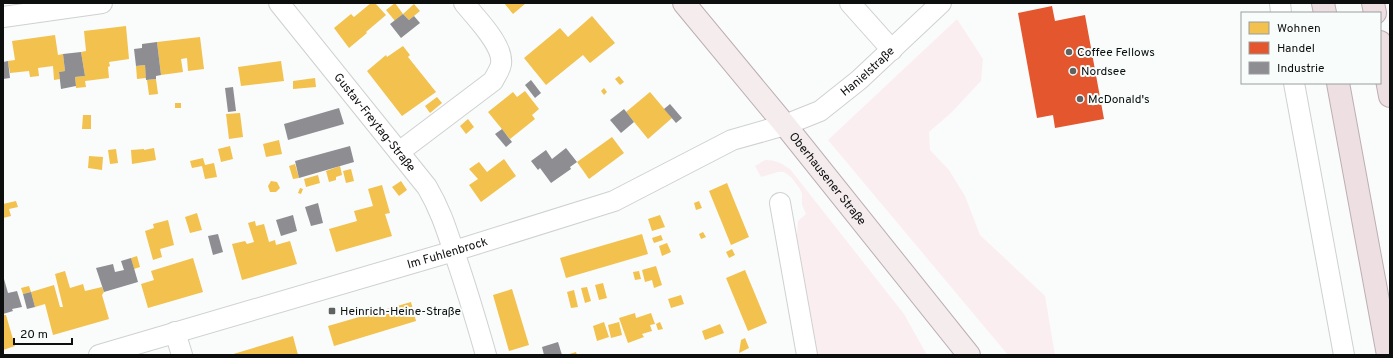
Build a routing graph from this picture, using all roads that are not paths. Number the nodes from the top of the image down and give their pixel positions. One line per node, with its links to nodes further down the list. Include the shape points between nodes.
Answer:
1 (102, 3): 7 (street)
2 (279, 3): 14 (street, Gustav-Freytag-Straße)
3 (464, 3): 14 (street, via 499,50 501,63 498,73 493,81)
4 (684, 3): 13 (main road, Oberhausener Straße)
5 (850, 3): 9 (street)
6 (940, 3): 9 (street, Hanielstraße)
7 (3, 17)
8 (1381, 47): 12 (highway)
9 (892, 50): 13 (street, Hanielstraße, via 820,111)
10 (1294, 84): 23 (street)
11 (1338, 84): 24 (highway)
12 (1390, 96)
13 (785, 125): 16 (street, Im Fuhlenbrock, via 732,140 614,201); 22 (main road, Oberhausener Straße)
14 (399, 152): 16 (street, Gustav-Freytag-Straße, via 437,204)
15 (780, 203): 21 (street)
16 (454, 251): 17 (street, Im Fuhlenbrock); 20 (street, Gustav-Freytag-Straße)
17 (175, 332): 18 (street, Im Fuhlenbrock); 19 (street)
18 (99, 355)
19 (182, 355)
20 (486, 355)
21 (807, 355)
22 (970, 355)
23 (1344, 355)
24 (1388, 355)

